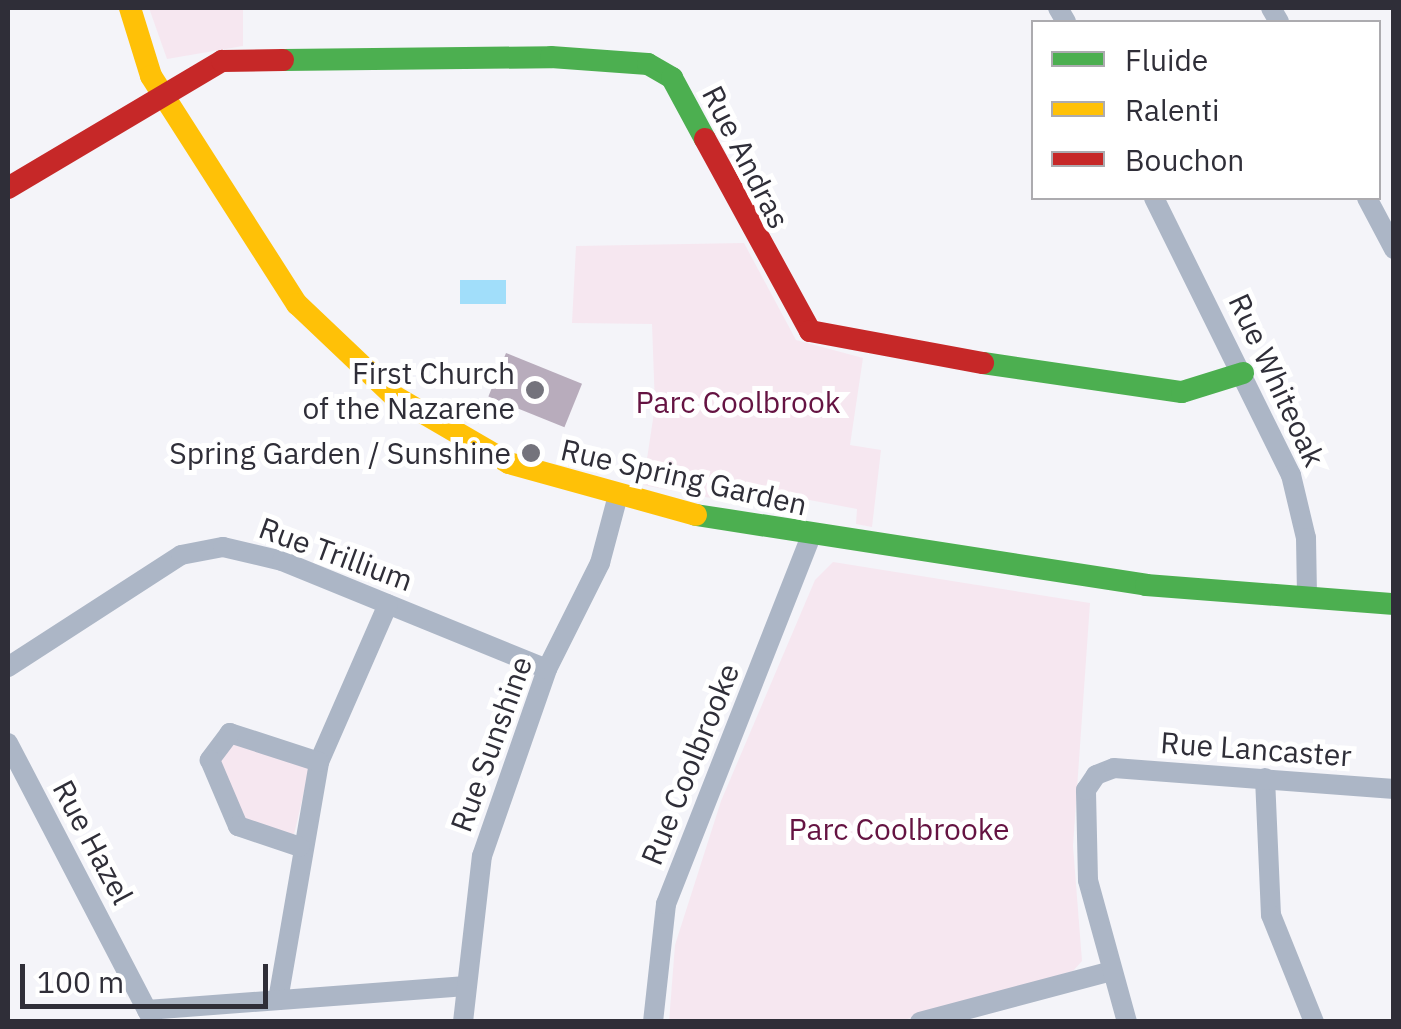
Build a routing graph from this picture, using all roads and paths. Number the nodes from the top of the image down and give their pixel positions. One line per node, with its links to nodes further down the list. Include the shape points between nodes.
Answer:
1 (130, 8): 2 (street, Rue Spring Garden)
2 (162, 94): 3 (street, Rue Andras); 7 (street, Rue Andras, via 206,66 234,60 550,56 648,64 672,78 810,331 834,342 1182,392); 8 (street, Rue Spring Garden, via 265,262 362,370 488,453)
3 (8, 188)
4 (1155, 200): 7 (street, Rue Whiteoak)
5 (1368, 200): 6 (street)
6 (1394, 249)
7 (1244, 373): 10 (street, Rue Whiteoak, via 1300,504)
8 (617, 499): 9 (street, Rue Spring Garden); 14 (street, Rue Sunshine, via 584,605)
9 (811, 536): 10 (street, Rue Spring Garden, via 1074,576); 26 (street, Rue Coolbrooke, via 666,904)
10 (1306, 598): 12 (street, Rue Spring Garden)
11 (388, 604): 13 (street, Rue Trillium, via 223,546 181,555); 14 (street, Rue Trillium); 16 (street)
12 (1394, 604)
13 (8, 667)
14 (547, 669): 21 (street, Rue Sunshine, via 482,856)
15 (8, 743): 23 (street, Rue Hazel)
16 (319, 762): 19 (street); 19 (street, via 230,733 210,760 238,826)
17 (1265, 778): 18 (street, Rue Lancaster); 20 (street, Rue Lancaster, via 1114,768 1086,790 1088,880); 28 (street, via 1271,914)
18 (1394, 789)
19 (300, 847): 22 (street)
20 (1108, 972): 24 (street); 27 (street)
21 (466, 986): 22 (street); 25 (street, Rue Sunshine)
22 (278, 1000): 23 (street)
23 (150, 1016)
24 (923, 1021)
25 (464, 1022)
26 (653, 1022)
27 (1127, 1022)
28 (1314, 1022)

